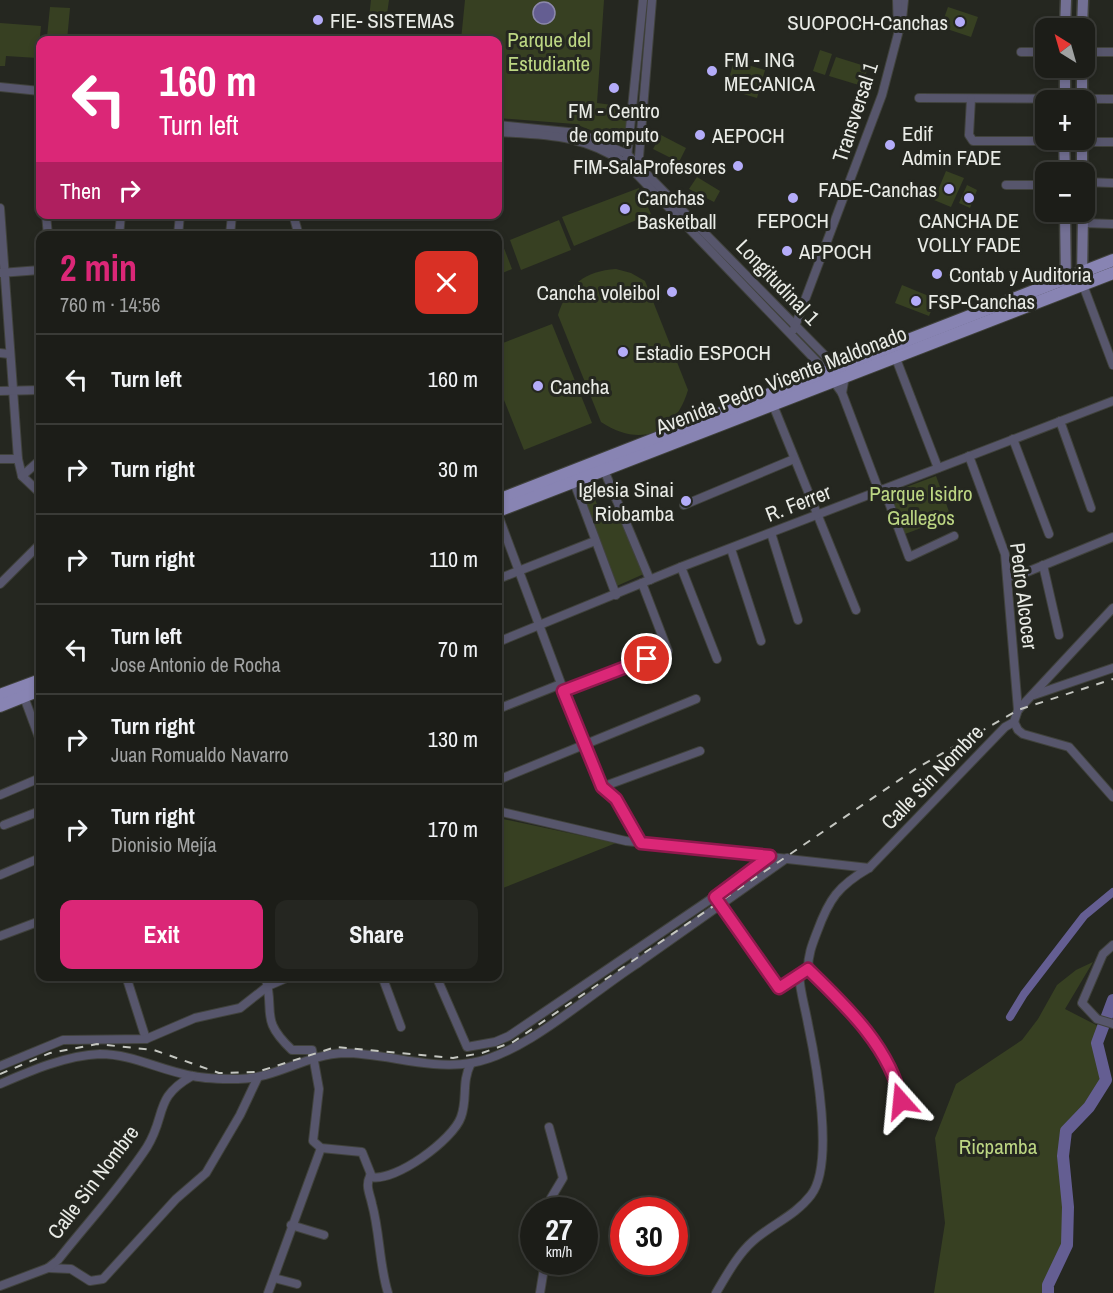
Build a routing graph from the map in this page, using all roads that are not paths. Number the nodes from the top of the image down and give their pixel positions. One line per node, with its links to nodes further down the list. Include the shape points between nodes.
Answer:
1 (643, 0): 26 (street)
2 (652, 0): 27 (street)
3 (897, 0): 9 (street, Transversal 1)
4 (904, 0): 9 (street, Transversal 1, via 903,27)
5 (1066, 0): 7 (main road)
6 (1083, 0): 8 (main road)
7 (1065, 18)
8 (1082, 18)
9 (898, 34): 45 (street, Transversal 1, via 874,119)
10 (1021, 52): 11 (street)
11 (1035, 52)
12 (1095, 52): 13 (street)
13 (1113, 52)
14 (0, 87): 15 (street)
15 (36, 90)
16 (919, 98): 17 (street)
17 (971, 99): 19 (street); 23 (street, via 969,135 973,141)
18 (1113, 99): 20 (street)
19 (1035, 100)
20 (1095, 100)
21 (502, 124): 26 (street, Longitudinal 1, via 578,133)
22 (502, 132): 26 (street, Longitudinal 1, via 573,138)
23 (1035, 140)
24 (1095, 141): 25 (street)
25 (1113, 142)
26 (627, 159): 27 (street, Longitudinal 1); 28 (street, Longitudinal 1)
27 (638, 165): 28 (street); 45 (street, Longitudinal 1)
28 (638, 176): 45 (street, Longitudinal 1)
29 (1095, 182): 30 (street)
30 (1113, 183)
31 (1006, 185): 32 (street)
32 (1035, 185)
33 (0, 208): 38 (street)
34 (1095, 220): 37 (street)
35 (1065, 222): 44 (main road)
36 (1083, 222): 43 (main road)
37 (1113, 224)
38 (1, 227): 41 (street)
39 (1113, 260): 43 (main road, Avenida Pedro Vicente Maldonado)
40 (36, 270): 41 (street)
41 (2, 272): 46 (street)
42 (1113, 273): 43 (main road, Avenida Pedro Vicente Maldonado)
43 (1082, 279): 44 (main road, Avenida Pedro Vicente Maldonado); 48 (street)
44 (1066, 286): 47 (main road, Avenida Pedro Vicente Maldonado); 49 (main road, Avenida Pedro Vicente Maldonado)
45 (794, 331): 49 (street, Longitudinal 1)
46 (4, 353): 52 (street)
47 (894, 356): 49 (main road, Avenida Pedro Vicente Maldonado); 62 (street)
48 (1112, 362)
49 (836, 374): 54 (main road, Avenida Pedro Vicente Maldonado); 67 (street, Longitudinal 1); 68 (main road, Avenida Pedro Vicente Maldonado)
50 (36, 390): 52 (street)
51 (0, 391): 52 (street)
52 (11, 392): 59 (street)
53 (1113, 401): 55 (street, R. Ferrer)
54 (773, 405): 60 (street); 63 (main road, Avenida Pedro Vicente Maldonado)
55 (1060, 421): 56 (street, R. Ferrer); 70 (street)
56 (1014, 439): 57 (street, R. Ferrer); 75 (street)
57 (969, 456): 62 (street, R. Ferrer); 84 (street, Pedro Alcocer, via 1005,554)
58 (0, 459): 59 (street)
59 (18, 459): 64 (street)
60 (794, 459): 69 (street); 72 (street)
61 (36, 464): 64 (street)
62 (938, 468): 67 (street, R. Ferrer)
63 (604, 470): 65 (main road, Avenida Pedro Vicente Maldonado); 86 (street)
64 (22, 476): 66 (street)
65 (574, 482): 71 (main road, Avenida Pedro Vicente Maldonado); 78 (street)
66 (36, 489)
67 (882, 490): 72 (street, R. Ferrer); 76 (street, Longitudinal 1, via 909,557)
68 (502, 499)
69 (684, 505)
70 (1091, 508)
71 (502, 511)
72 (818, 515): 74 (street, R. Ferrer); 90 (street)
73 (502, 524): 83 (street)
74 (771, 533): 80 (street, R. Ferrer); 91 (street)
75 (1049, 534)
76 (954, 536)
77 (1113, 537): 81 (street)
78 (595, 541): 83 (street); 88 (street)
79 (36, 548): 87 (street)
80 (731, 549): 82 (street, R. Ferrer); 95 (street)
81 (1043, 565): 84 (street); 93 (street)
82 (681, 567): 86 (street, R. Ferrer); 96 (street)
83 (519, 572): 85 (street); 92 (street)
84 (1007, 577): 109 (street, Pedro Alcocer)
85 (502, 578)
86 (646, 581): 88 (street, R. Ferrer); 101 (street, via 668,651)
87 (0, 584)
88 (616, 595): 92 (street, R. Ferrer)
89 (1113, 608): 97 (street)
90 (856, 610)
91 (798, 620)
92 (539, 626): 94 (street, R. Ferrer); 101 (street)
93 (1059, 635)
94 (502, 640)
95 (761, 641)
96 (717, 659)
97 (1058, 667): 100 (street, via 1061,676); 104 (street)
98 (1113, 668): 100 (street)
99 (36, 682): 103 (main road)
100 (1071, 682): 104 (street)
101 (562, 688): 108 (street); 112 (street)
102 (36, 692): 105 (main road)
103 (0, 695)
104 (1031, 696): 109 (street)
105 (24, 697): 107 (main road); 111 (street)
106 (696, 699): 112 (street)
107 (0, 706)
108 (502, 708)
109 (1018, 710): 110 (street, Calle Sin Nombre)
110 (1014, 722): 118 (street, via 1023,734 1069,747); 126 (street, Calle Sin Nombre)
111 (36, 729)
112 (584, 745): 114 (street); 116 (street)
113 (700, 751): 116 (street)
114 (502, 778)
115 (36, 780): 117 (street)
116 (602, 787): 122 (street, via 616,799)
117 (0, 795)
118 (1113, 797)
119 (502, 812): 122 (street)
120 (36, 813): 121 (street)
121 (4, 825)
122 (641, 843): 123 (street)
123 (770, 856): 124 (street); 128 (street)
124 (787, 858): 126 (street); 129 (street)
125 (36, 860): 127 (street)
126 (869, 868): 135 (street, Calle Sin Nombre, via 851,878 828,902 808,956)
127 (0, 875)
128 (715, 897): 129 (street); 133 (street)
129 (721, 906): 134 (street); 136 (street, via 779,988)
130 (36, 922): 131 (street)
131 (0, 936)
132 (1113, 945): 143 (street, via 1103,954 1082,1003 1096,1018)
133 (633, 952): 134 (street); 141 (street, via 509,1036 467,1047)
134 (638, 963): 147 (street, via 508,1050)
135 (808, 969): 136 (street); 152 (street, via 844,1004 883,1055 898,1085)
136 (799, 974): 167 (street, via 818,1087 823,1159 820,1171 812,1194 783,1223 752,1242)
137 (128, 981): 145 (street)
138 (266, 981): 142 (street)
139 (280, 981): 142 (street)
140 (384, 981): 144 (street)
141 (438, 981)
142 (268, 986): 145 (street, via 240,1008 195,1018); 146 (street, via 268,1016 273,1030 292,1050 312,1050)
143 (1113, 1024)
144 (401, 1027)
145 (146, 1039): 148 (street, via 63,1040)
146 (314, 1059): 147 (street, via 343,1053); 150 (street); 154 (street, via 319,1089 311,1135)
147 (471, 1063): 155 (street, via 456,1127 439,1145 411,1164 385,1177)
148 (0, 1066)
149 (192, 1076): 150 (street); 151 (street, via 146,1061 100,1054 62,1061); 159 (street, Calle Sin Nombre, via 167,1095 148,1146)
150 (258, 1077): 159 (street, via 206,1173 176,1199 103,1279 90,1281 71,1269)
151 (0, 1084)
152 (901, 1101)
153 (549, 1128): 156 (street, via 563,1178)
154 (321, 1148): 155 (street, via 362,1152); 157 (street)
155 (370, 1176): 165 (street, via 367,1184)
156 (552, 1197)
157 (291, 1225): 158 (street); 161 (street)
158 (324, 1235)
159 (48, 1268): 163 (street, Calle Sin Nombre)
160 (543, 1275): 166 (street)
161 (274, 1278): 162 (street); 164 (street)
162 (297, 1284)
163 (0, 1286)
164 (268, 1293)
165 (388, 1293)
166 (540, 1293)
167 (716, 1293)

